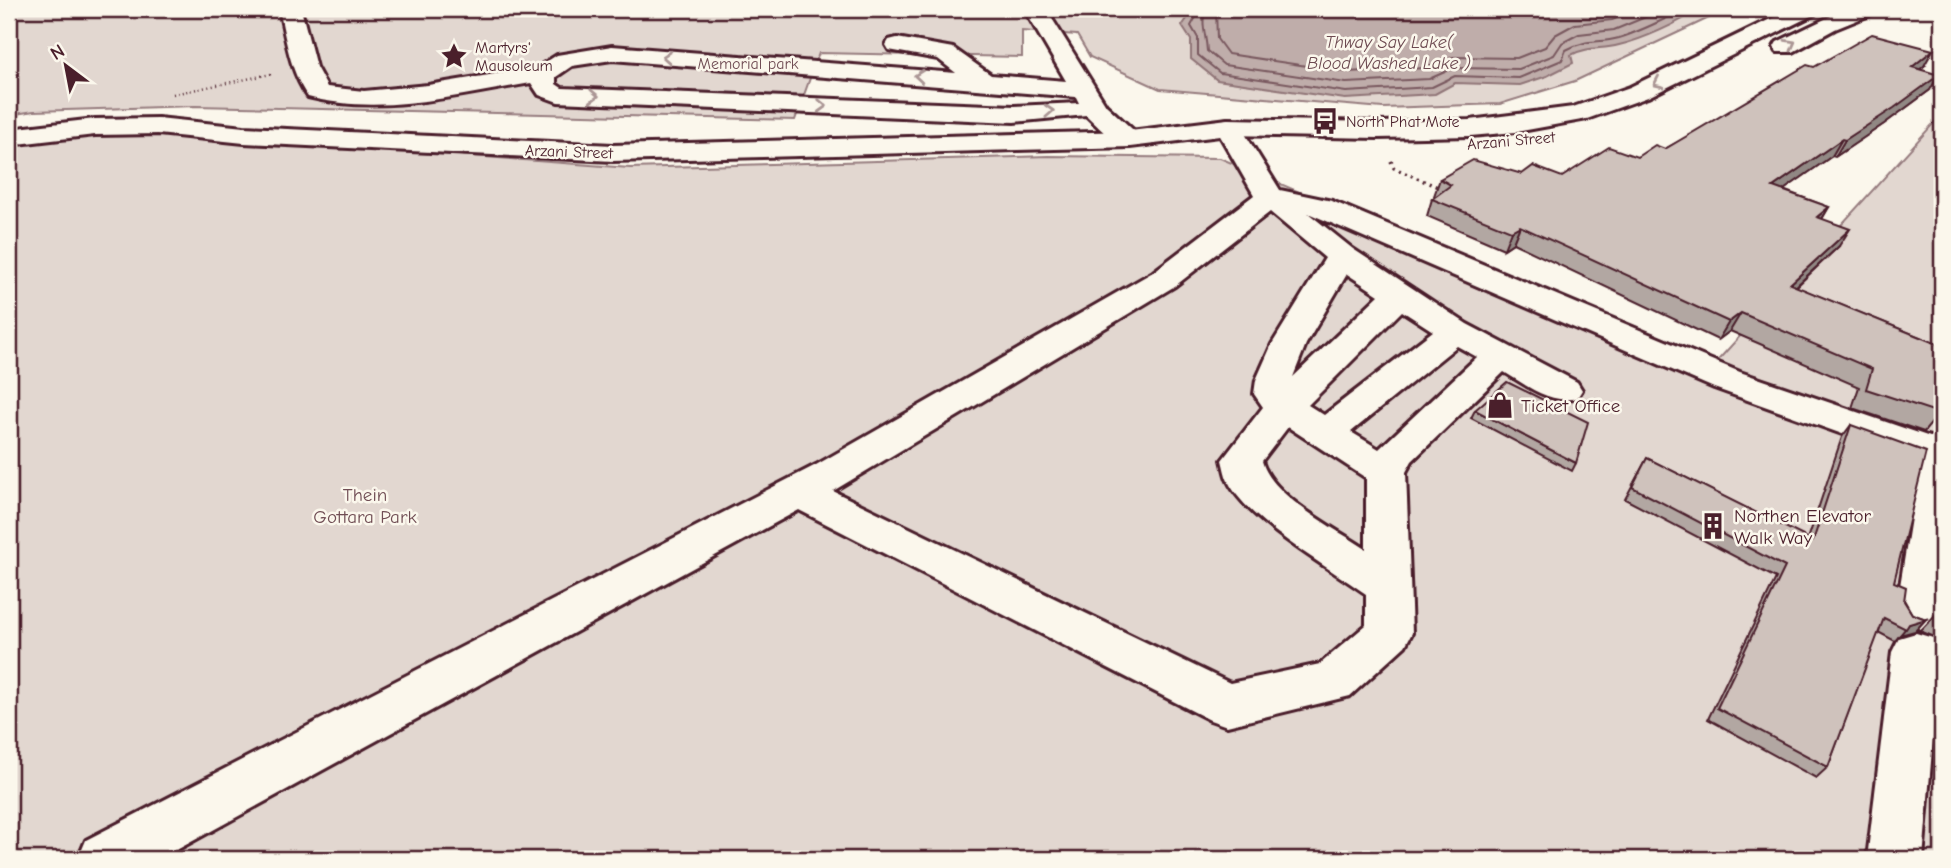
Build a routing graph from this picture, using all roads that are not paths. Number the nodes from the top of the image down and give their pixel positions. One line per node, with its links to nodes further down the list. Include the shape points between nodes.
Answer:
1 (290, 9): 10 (main road, via 304,67 317,92 344,99)
2 (1035, 9): 12 (main road)
3 (1807, 9): 8 (main road, Arzani Street)
4 (1812, 9): 5 (main road)
5 (1852, 13): 7 (main road, one-way to 5)
6 (897, 45): 11 (main road, via 945,53)
7 (1758, 62)
8 (1698, 65): 9 (main road); 14 (main road, Arzani Street, one-way to 14, via 1578,114)
9 (1723, 72)
10 (545, 73): 11 (main road, one-way to 10, via 612,53 565,60); 12 (main road, one-way to 12, via 543,86 558,95 1014,114)
11 (984, 82): 12 (main road)
12 (1090, 100): 17 (main road)
13 (1673, 102): 18 (main road, Arzani Street, via 1601,128)
14 (1516, 124): 15 (main road, Arzani Street); 18 (main road)
15 (1234, 136): 17 (main road, Arzani Street); 18 (main road, Arzani Street, via 1468,144); 19 (main road)
16 (9, 137): 17 (main road, Arzani Street, via 95,127 158,126 244,135 613,153)
17 (1130, 139)
18 (1538, 139)
19 (1270, 197): 20 (main road); 27 (main road, via 1322,207 1727,380); 29 (main road, via 1164,279)
20 (1342, 256): 21 (main road); 25 (main road, via 1272,381 1272,394)
21 (1400, 294): 22 (main road); 25 (main road)
22 (1455, 331): 23 (main road); 26 (main road)
23 (1499, 357): 24 (main road); 28 (main road, via 1396,453)
24 (1564, 390)
25 (1284, 407): 26 (main road); 30 (main road, via 1242,460 1247,479 1273,507)
26 (1325, 433): 28 (main road)
27 (1941, 451): 32 (main road, via 1917,631)
28 (1386, 472): 30 (main road)
29 (799, 492): 30 (main road, via 1227,705 1333,682 1389,633); 31 (main road)
30 (1389, 587)
31 (106, 859)
32 (1895, 859)

